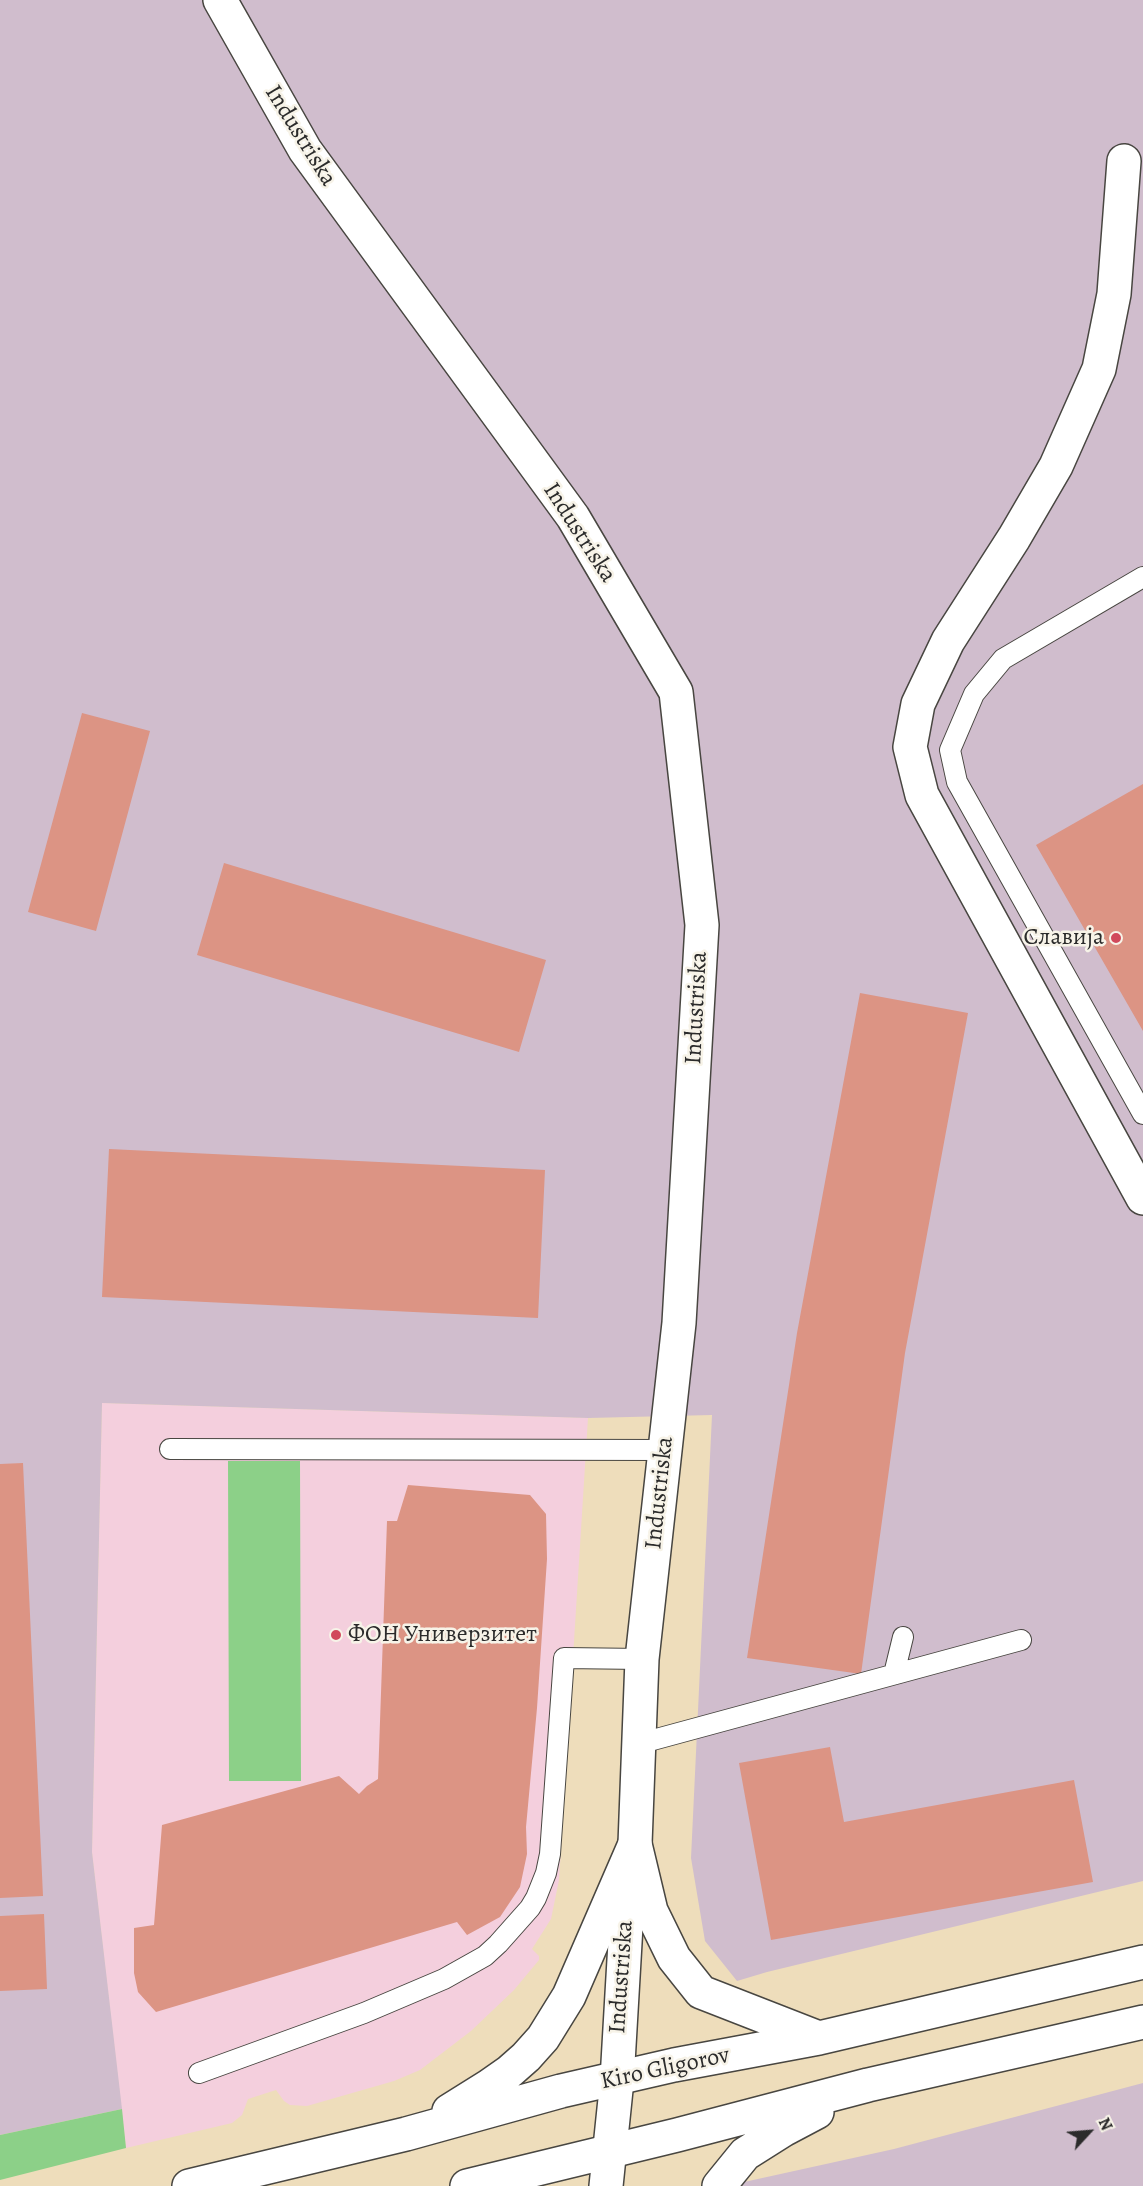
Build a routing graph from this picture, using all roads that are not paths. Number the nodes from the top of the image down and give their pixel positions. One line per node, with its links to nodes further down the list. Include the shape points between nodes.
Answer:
1 (220, 0): 7 (street, Industriska, via 305,150 573,517 676,692 702,925 679,1323)
2 (1124, 161): 5 (street, via 1114,294 1099,369 1056,466 948,640 918,704 910,747 922,795)
3 (1143, 577): 4 (lane, via 1003,659 974,694 950,750 957,782)
4 (1143, 1114)
5 (1143, 1197)
6 (170, 1449): 7 (lane)
7 (664, 1450): 10 (street, Industriska)
8 (903, 1637): 11 (lane)
9 (1021, 1640): 11 (lane)
10 (642, 1659): 12 (street, Industriska); 17 (lane, via 564,1658 546,1873 530,1908 498,1944 444,1979 364,2013)
11 (894, 1674): 12 (lane)
12 (638, 1744): 13 (street, Industriska)
13 (634, 1844): 16 (street, via 651,1911 674,1958 702,1992); 18 (street, Industriska); 20 (street, via 569,1996 543,2038 526,2058 489,2086)
14 (1143, 1962): 16 (street, Kiro Gligorov)
15 (1143, 2022): 19 (street)
16 (819, 2038): 18 (street, Kiro Gligorov)
17 (199, 2073)
18 (617, 2080): 20 (street, Kiro Gligorov, via 561,2091); 21 (street, Industriska)
19 (868, 2085): 21 (street); 25 (street, via 745,2154)
20 (406, 2134): 22 (street, Kiro Gligorov)
21 (610, 2152): 23 (street); 24 (street, Industriska)
22 (189, 2186)
23 (467, 2186)
24 (606, 2186)
25 (719, 2186)

